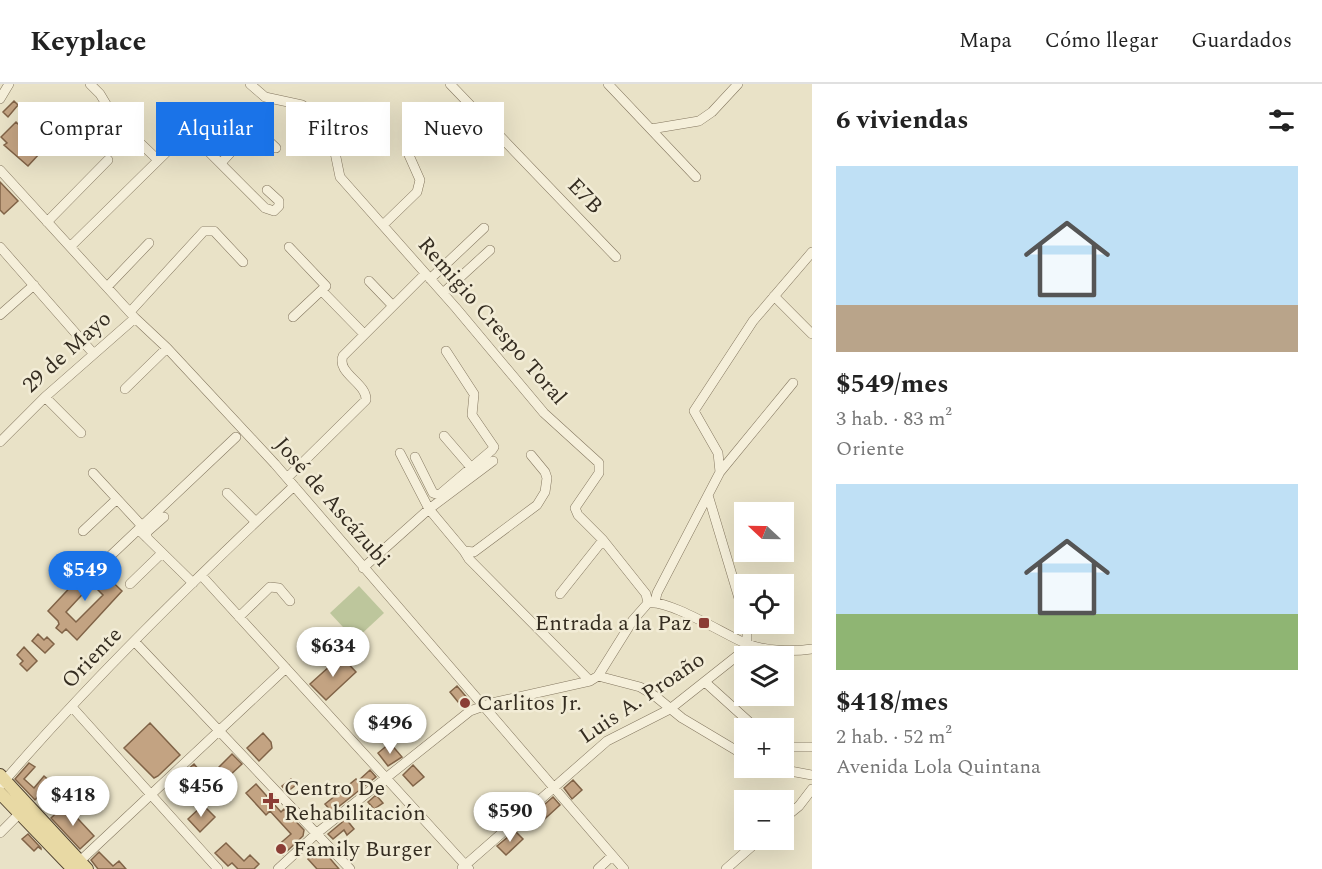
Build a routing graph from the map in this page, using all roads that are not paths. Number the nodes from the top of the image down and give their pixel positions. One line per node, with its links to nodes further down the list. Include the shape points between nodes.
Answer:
1 (9, 84): 7 (street)
2 (90, 84): 12 (street, via 115,119)
3 (250, 84): 18 (street, Remigio Crespo Toral, via 265,97 302,105 324,120 331,133 340,177)
4 (450, 84): 26 (street, E7B)
5 (608, 84): 8 (street)
6 (738, 84): 8 (street, via 699,121)
7 (0, 99)
8 (651, 129): 15 (street)
9 (276, 148): 13 (street, via 253,128)
10 (409, 156): 18 (street, via 420,180 417,192)
11 (108, 160): 17 (street)
12 (158, 160): 13 (street, via 187,134); 21 (street)
13 (222, 162): 16 (street, via 266,208 274,211 279,201)
14 (0, 170): 17 (street, José de Ascázubi)
15 (696, 177)
16 (267, 190)
17 (47, 222): 21 (street, José de Ascázubi)
18 (383, 225): 28 (street, Remigio Crespo Toral)
19 (484, 228): 28 (street)
20 (149, 243): 31 (street)
21 (71, 246): 31 (street, José de Ascázubi)
22 (0, 247): 30 (street)
23 (289, 247): 32 (street, via 326,286)
24 (490, 250): 33 (street)
25 (812, 252): 34 (street)
26 (616, 257)
27 (243, 262): 37 (street, 29 de Mayo, via 214,231 204,231)
28 (428, 276): 33 (street, Remigio Crespo Toral); 35 (street)
29 (369, 281): 35 (street)
30 (34, 285): 36 (street); 43 (street)
31 (107, 287): 37 (street, José de Ascázubi)
32 (322, 291): 38 (street); 39 (street)
33 (443, 293): 68 (street, Remigio Crespo Toral, via 544,413 599,464 599,473 575,508)
34 (774, 296): 40 (street); 56 (street, via 694,411 718,453)
35 (393, 306): 39 (street)
36 (0, 315)
37 (132, 315): 41 (street, José de Ascázubi); 43 (street, 29 de Mayo)
38 (293, 317)
39 (364, 334): 58 (street, via 341,361 366,394 366,400)
40 (812, 334)
41 (167, 348): 45 (street); 58 (street, José de Ascázubi)
42 (446, 351): 55 (street, via 474,394 472,415 494,447)
43 (93, 353): 46 (street, 29 de Mayo)
44 (793, 383): 56 (street)
45 (125, 389)
46 (45, 397): 47 (street); 50 (street, 29 de Mayo)
47 (81, 433)
48 (444, 436): 55 (street)
49 (236, 437): 67 (street)
50 (1, 440)
51 (400, 453): 63 (street)
52 (531, 455): 69 (street, via 547,478 537,505)
53 (415, 458): 55 (street, via 436,495)
54 (493, 461): 55 (street)
55 (474, 471): 63 (street)
56 (720, 472): 61 (street)
57 (93, 473): 62 (street)
58 (287, 478): 59 (street, José de Ascázubi)
59 (294, 486): 65 (street, Oriente); 72 (street, José de Ascázubi)
60 (227, 493): 65 (street)
61 (708, 495): 74 (street); 79 (street)
62 (117, 499): 66 (street); 67 (street)
63 (429, 508): 69 (street); 72 (street)
64 (164, 517): 67 (street, via 147,532)
65 (256, 522): 73 (street, Oriente)
66 (82, 531)
67 (142, 531): 70 (street); 71 (street)
68 (603, 540): 77 (street); 79 (street, Remigio Crespo Toral)
69 (469, 551): 86 (street, via 469,559)
70 (162, 553): 75 (street); 76 (street)
71 (106, 560)
72 (363, 568): 88 (street, José de Ascázubi)
73 (201, 575): 75 (street, Oriente); 80 (street)
74 (734, 582)
75 (193, 583): 82 (street, Oriente)
76 (130, 584)
77 (560, 594)
78 (290, 601): 80 (street, via 279,588 270,587)
79 (652, 603): 83 (street, via 672,608); 86 (street, via 633,620)
80 (239, 617): 85 (street)
81 (747, 634): 83 (street)
82 (135, 642): 89 (street, Oriente); 92 (street)
83 (747, 644): 84 (street, via 769,649); 87 (street, Luis A. Proaño)
84 (812, 649)
85 (286, 668): 92 (street); 98 (street)
86 (594, 679): 88 (street); 90 (street, via 640,687)
87 (705, 682): 90 (street, Luis A. Proaño); 91 (street)
88 (483, 705): 98 (street, via 470,711); 100 (street, José de Ascázubi)
89 (72, 707): 99 (street, Oriente); 103 (street)
90 (670, 709): 95 (street); 100 (street, Luis A. Proaño, via 607,741)
91 (745, 718)
92 (219, 730): 103 (street); 107 (street)
93 (794, 747): 94 (street)
94 (812, 747)
95 (734, 749)
96 (794, 772): 97 (street)
97 (812, 775)
98 (387, 778): 107 (street); 111 (street)
99 (2, 781): 110 (main road)
100 (553, 786): 109 (street, José de Ascázubi); 111 (street, Luis A. Proaño)
101 (812, 789): 104 (street)
102 (0, 793): 105 (main road)
103 (150, 794): 110 (street); 112 (street)
104 (794, 809)
105 (20, 813): 106 (street); 110 (main road)
106 (0, 833)
107 (317, 833): 113 (street); 114 (street)
108 (748, 850): 117 (street)
109 (612, 856): 115 (street); 116 (street, José de Ascázubi)
110 (80, 866)
111 (465, 868)
112 (218, 869)
113 (278, 869)
114 (350, 869)
115 (598, 869)
116 (624, 869)
117 (726, 869)

